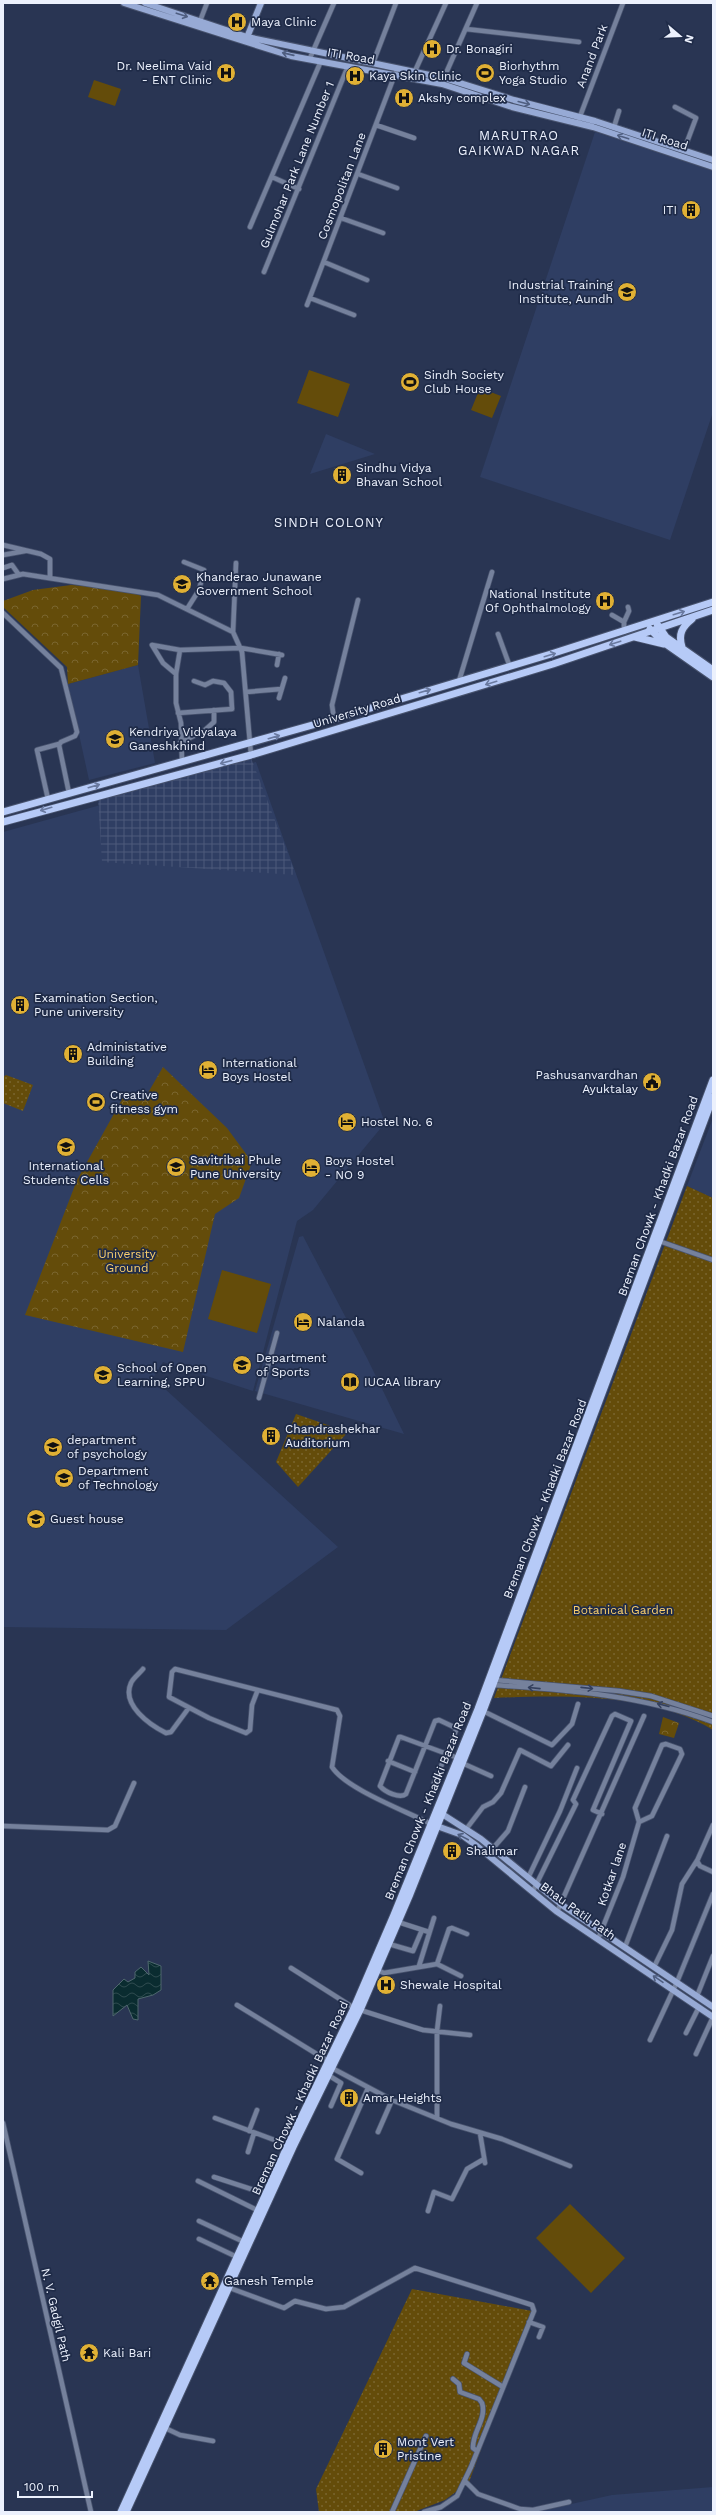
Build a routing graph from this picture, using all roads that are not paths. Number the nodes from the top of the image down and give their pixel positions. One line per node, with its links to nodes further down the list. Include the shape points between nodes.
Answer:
1 (124, 3): 10 (main road, ITI Road)
2 (145, 3): 10 (main road, ITI Road)
3 (207, 3): 11 (street)
4 (261, 3): 13 (main road)
5 (334, 3): 15 (street)
6 (396, 3): 18 (street)
7 (446, 3): 20 (street)
8 (477, 3): 12 (street)
9 (623, 3): 25 (street, Anand Park)
10 (159, 8): 11 (main road, ITI Road, one-way to 11); 13 (main road, ITI Road)
11 (200, 22): 13 (main road, ITI Road)
12 (466, 29): 14 (street); 22 (street)
13 (246, 39): 15 (main road, ITI Road); 16 (main road, ITI Road, one-way to 13, via 291,56)
14 (580, 42)
15 (313, 51): 16 (street); 18 (main road, ITI Road)
16 (310, 58): 17 (main road, ITI Road)
17 (321, 61): 19 (main road, ITI Road); 33 (street)
18 (373, 63): 21 (main road, ITI Road)
19 (348, 66): 21 (main road, ITI Road); 35 (street, Gulmohar Park Lane Number 1)
20 (415, 71): 21 (main road, ITI Road); 22 (main road, ITI Road)
21 (396, 72): 22 (main road, ITI Road); 26 (street, Cosmopolitan Lane)
22 (443, 81): 25 (main road, ITI Road)
23 (675, 106): 29 (street, via 696,118)
24 (619, 111): 27 (street)
25 (579, 120): 27 (main road, ITI Road); 31 (main road, ITI Road, one-way to 25)
26 (376, 125): 28 (street); 32 (street, Cosmopolitan Lane)
27 (614, 127): 29 (main road, ITI Road)
28 (414, 138)
29 (684, 150): 30 (main road, ITI Road)
30 (713, 160)
31 (713, 167)
32 (358, 174): 34 (street); 36 (street, Cosmopolitan Lane)
33 (272, 177): 35 (street); 37 (street)
34 (397, 188)
35 (299, 189): 40 (street, Gulmohar Park Lane Number 1)
36 (341, 218): 38 (street); 39 (street, Cosmopolitan Lane)
37 (250, 227)
38 (383, 233)
39 (324, 262): 41 (street); 42 (street, Cosmopolitan Lane)
40 (264, 272)
41 (367, 280)
42 (310, 298): 43 (street, Cosmopolitan Lane); 44 (street)
43 (308, 305)
44 (354, 314)
45 (3, 545): 46 (street)
46 (27, 551): 47 (street); 53 (street, via 50,559)
47 (3, 555)
48 (184, 562): 58 (street, via 204,570 199,590)
49 (236, 562): 66 (street)
50 (3, 568): 52 (street, via 12,566)
51 (492, 572): 81 (street)
52 (19, 575): 53 (street); 54 (street)
53 (50, 578): 58 (street, via 158,595)
54 (3, 579)
55 (358, 600): 87 (street, via 332,705)
56 (713, 602): 64 (main road, University Road, one-way to 56)
57 (628, 607): 63 (street, via 630,611)
58 (187, 609): 66 (street)
59 (713, 610): 62 (main road, University Road)
60 (3, 613): 89 (street, via 62,670 77,733)
61 (612, 615): 63 (street)
62 (695, 616): 65 (main road, University Road); 71 (main road, via 682,630 679,638)
63 (624, 622): 67 (street)
64 (651, 622): 65 (main road); 67 (main road, University Road)
65 (655, 629): 69 (main road, University Road); 70 (main road); 71 (main road)
66 (233, 632): 72 (street)
67 (624, 632): 75 (main road, University Road, one-way to 67)
68 (498, 634): 75 (street)
69 (634, 637): 70 (main road); 91 (main road, University Road, one-way to 91)
70 (666, 644): 78 (main road)
71 (682, 647): 76 (main road)
72 (241, 648): 73 (street); 74 (street, via 280,654); 83 (street)
73 (180, 650): 77 (street); 77 (street, via 152,645 163,663)
74 (277, 664)
75 (510, 666): 81 (main road, University Road)
76 (713, 670)
77 (176, 674): 86 (street)
78 (713, 677)
79 (285, 678): 82 (street)
80 (194, 681): 85 (street, via 205,685 213,681 224,683 231,692 232,709)
81 (459, 681): 87 (main road, University Road, one-way to 81)
82 (281, 689): 83 (street); 84 (street)
83 (246, 692): 90 (street)
84 (279, 698)
85 (214, 710): 86 (street); 88 (street, via 214,722 205,730)
86 (178, 713): 88 (street, via 181,723)
87 (334, 719): 90 (main road, University Road, one-way to 87)
88 (180, 743): 92 (street)
89 (59, 744): 93 (street); 94 (street, via 37,750)
90 (250, 744): 91 (street); 92 (main road, University Road)
91 (251, 755): 96 (main road, University Road, one-way to 96)
92 (182, 762): 93 (main road, University Road, one-way to 92)
93 (70, 793): 94 (main road, University Road)
94 (48, 799): 95 (main road, University Road)
95 (3, 812)
96 (3, 822)
97 (713, 1080): 103 (main road, Breman Chowk - Khadki Bazar Road)
98 (713, 1097): 99 (main road, Breman Chowk - Khadki Bazar Road)
99 (659, 1241): 100 (street); 103 (main road, Breman Chowk - Khadki Bazar Road)
100 (713, 1260)
101 (277, 1333): 102 (street)
102 (258, 1398)
103 (566, 1482): 105 (main road, Breman Chowk - Khadki Bazar Road); 111 (main road, Breman Chowk - Khadki Bazar Road)
104 (144, 1669): 110 (street, via 131,1684 130,1694 133,1708 146,1720 166,1734 171,1732)
105 (494, 1682): 106 (street); 111 (main road, Breman Chowk - Khadki Bazar Road)
106 (520, 1684): 113 (street, one-way to 113, via 651,1696); 114 (street, one-way to 106, via 671,1707 640,1700)
107 (257, 1692): 110 (street, via 252,1705 250,1730 247,1733); 110 (street, via 174,1670 169,1699); 130 (street, via 338,1711 340,1716 332,1767 337,1774 350,1784)
108 (467, 1704): 115 (street)
109 (578, 1704): 111 (street, via 572,1724 552,1745)
110 (188, 1709)
111 (480, 1710): 120 (main road, Breman Chowk - Khadki Bazar Road)
112 (644, 1716): 128 (street)
113 (713, 1716)
114 (713, 1722)
115 (456, 1728): 117 (street, via 436,1720); 118 (street)
116 (568, 1745): 133 (street, via 551,1766 520,1750 501,1793 493,1802 483,1807)
117 (425, 1746): 118 (street); 119 (street, via 399,1737); 122 (street)
118 (446, 1754): 120 (street); 125 (street)
119 (388, 1760): 122 (street); 122 (street, via 380,1786 399,1796 406,1794)
120 (460, 1761): 123 (street); 127 (main road, Breman Chowk - Khadki Bazar Road)
121 (578, 1768): 141 (street)
122 (415, 1772)
123 (491, 1776)
124 (134, 1783): 132 (street, via 115,1826 108,1830)
125 (434, 1783)
126 (525, 1788): 135 (street, via 508,1831)
127 (439, 1812): 130 (main road, Breman Chowk - Khadki Bazar Road); 133 (main road, Bhau Patil Path)
128 (602, 1814): 142 (street, via 594,1810 631,1721 615,1714 573,1800 576,1804); 145 (street)
129 (639, 1822): 129 (street, Kotkar lane, via 652,1816 682,1754 680,1749 662,1745 634,1808); 151 (street, Kotkar lane, via 623,1877)
130 (434, 1825): 136 (main road, Bhau Patil Path, one-way to 130, via 462,1835); 148 (main road, Breman Chowk - Khadki Bazar Road); 170 (main road, Breman Chowk - Khadki Bazar Road)
131 (713, 1825): 137 (street)
132 (3, 1826)
133 (467, 1828): 135 (main road, Bhau Patil Path)
134 (667, 1836): 155 (street)
135 (493, 1848): 136 (street); 138 (main road, Bhau Patil Path)
136 (488, 1854): 140 (main road, Bhau Patil Path)
137 (698, 1858): 139 (street, via 700,1866); 159 (street, via 682,1884 672,1930)
138 (520, 1871): 140 (main road); 141 (main road, Bhau Patil Path)
139 (713, 1872)
140 (515, 1876): 143 (main road, Bhau Patil Path)
141 (528, 1878): 142 (main road, Bhau Patil Path)
142 (537, 1886): 143 (street); 145 (main road, Bhau Patil Path)
143 (533, 1891): 146 (main road, Bhau Patil Path)
144 (713, 1894): 163 (street)
145 (562, 1905): 146 (street); 151 (main road, Bhau Patil Path)
146 (557, 1912): 153 (main road, Bhau Patil Path)
147 (434, 1918): 150 (street)
148 (398, 1922): 149 (street); 154 (main road, Breman Chowk - Khadki Bazar Road)
149 (422, 1930): 150 (street); 154 (street, via 413,1951)
150 (429, 1932): 158 (street)
151 (602, 1932): 153 (street, Kotkar lane); 155 (main road, Bhau Patil Path)
152 (466, 1934): 157 (street, via 449,1929)
153 (598, 1939): 164 (main road, Bhau Patil Path, one-way to 153)
154 (389, 1944): 161 (main road, Breman Chowk - Khadki Bazar Road)
155 (625, 1947): 159 (main road, Bhau Patil Path)
156 (713, 1956): 165 (street)
157 (437, 1964): 158 (street); 162 (street)
158 (419, 1966): 161 (street, via 384,1973)
159 (654, 1967): 163 (main road, Bhau Patil Path)
160 (291, 1968): 170 (street)
161 (377, 1970): 170 (main road, Breman Chowk - Khadki Bazar Road)
162 (461, 1976)
163 (677, 1982): 164 (street); 165 (main road, Bhau Patil Path)
164 (674, 1990): 168 (main road, Bhau Patil Path); 175 (street)
165 (697, 1996): 169 (main road, Bhau Patil Path)
166 (236, 2005): 177 (street)
167 (440, 2006): 172 (street)
168 (699, 2007): 171 (main road, Bhau Patil Path); 173 (street)
169 (713, 2007)
170 (357, 2009): 172 (street, via 405,2025); 177 (main road, Breman Chowk - Khadki Bazar Road)
171 (713, 2017): 176 (street)
172 (437, 2031): 174 (street); 184 (street)
173 (686, 2033)
174 (470, 2035)
175 (650, 2040)
176 (696, 2054)
177 (329, 2065): 178 (main road, Breman Chowk - Khadki Bazar Road); 179 (street); 189 (main road, Breman Chowk - Khadki Bazar Road)
178 (328, 2075): 181 (street, via 341,2083); 196 (main road, Breman Chowk - Khadki Bazar Road)
179 (368, 2088): 180 (street); 192 (street, via 338,2159)
180 (392, 2100): 184 (street); 187 (street)
181 (331, 2106)
182 (257, 2110): 186 (street)
183 (215, 2118): 186 (street)
184 (437, 2118): 188 (street)
185 (3, 2123): 215 (street, N. V. Gadgil Path)
186 (252, 2132): 189 (street); 190 (street)
187 (378, 2132)
188 (480, 2133): 191 (street); 197 (street, via 485,2161 467,2169 452,2199 434,2192)
189 (288, 2145): 195 (main road, Breman Chowk - Khadki Bazar Road)
190 (248, 2152)
191 (570, 2166)
192 (361, 2173)
193 (214, 2177): 195 (street)
194 (198, 2182): 198 (street)
195 (266, 2194): 196 (main road, Breman Chowk - Khadki Bazar Road)
196 (265, 2203): 198 (main road, Breman Chowk - Khadki Bazar Road); 203 (main road, Breman Chowk - Khadki Bazar Road)
197 (428, 2210)
198 (259, 2211): 201 (main road, Breman Chowk - Khadki Bazar Road)
199 (199, 2221): 201 (street)
200 (199, 2239): 202 (street)
201 (244, 2242): 202 (main road, Breman Chowk - Khadki Bazar Road)
202 (237, 2257): 203 (main road, Breman Chowk - Khadki Bazar Road)
203 (227, 2287): 204 (street, via 284,2308 295,2300 330,2310 353,2304 415,2268 531,2304 534,2308); 209 (main road, Breman Chowk - Khadki Bazar Road); 216 (main road, Breman Chowk - Khadki Bazar Road)
204 (529, 2322): 205 (street, via 543,2327); 208 (street)
205 (539, 2337)
206 (467, 2354): 208 (street, via 464,2363)
207 (454, 2379): 212 (street, via 459,2384 460,2392 479,2399 482,2403 481,2420 473,2442 474,2449)
208 (503, 2387): 212 (street)
209 (165, 2428): 211 (street, via 180,2435); 217 (main road, Breman Chowk - Khadki Bazar Road)
210 (426, 2436): 218 (street)
211 (213, 2441)
212 (478, 2451): 213 (street)
213 (465, 2481): 214 (street, via 478,2494 520,2509 533,2510); 219 (street, via 457,2496 441,2507)
214 (569, 2502)
215 (91, 2512)
216 (121, 2512)
217 (126, 2512)
218 (392, 2512)
219 (424, 2512)

